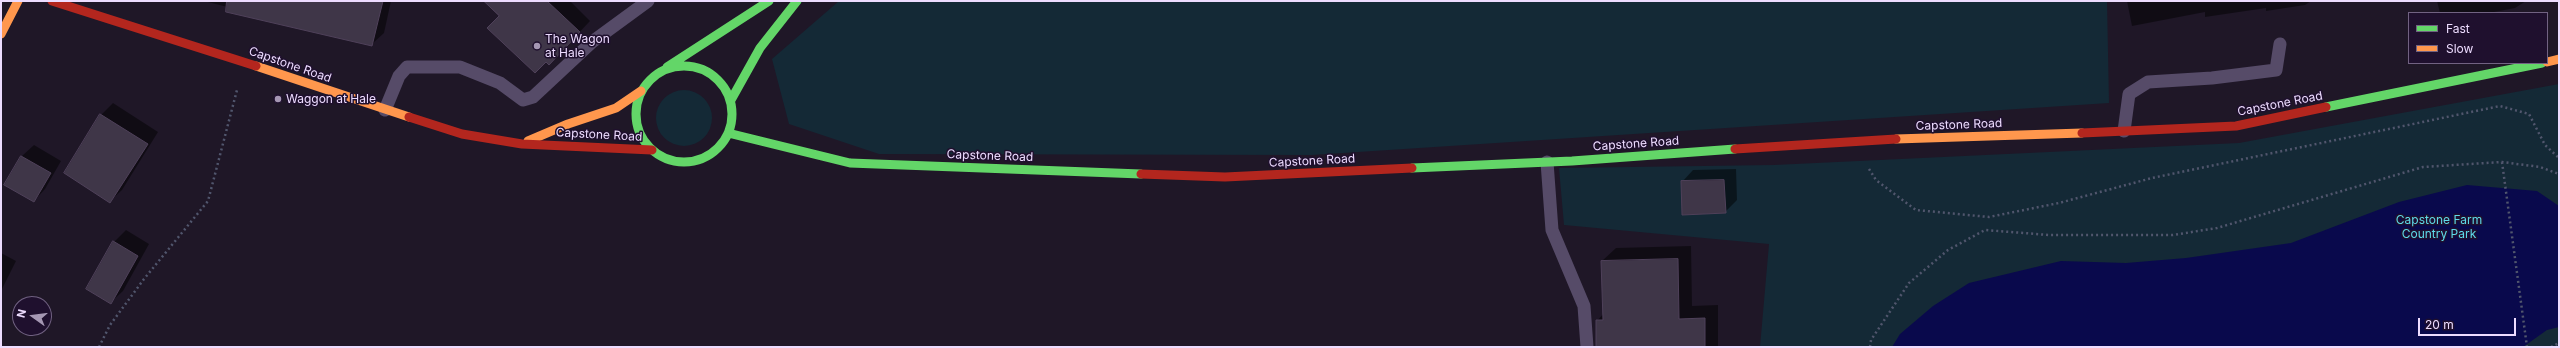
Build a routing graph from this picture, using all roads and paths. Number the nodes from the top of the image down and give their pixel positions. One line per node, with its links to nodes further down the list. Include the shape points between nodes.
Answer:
1 (18, 1): 6 (street)
2 (52, 1): 9 (street, Capstone Road)
3 (648, 1): 15 (lane, via 592,42 533,97 523,100 500,82 460,67 407,68 399,76)
4 (769, 1): 12 (street)
5 (798, 1): 14 (street, via 771,31 747,66)
6 (1, 34)
7 (2280, 44): 16 (lane, via 2276,70 2148,82 2129,94)
8 (2559, 59): 10 (street)
9 (245, 62): 15 (street, Capstone Road); 26 (path, via 208,201 144,279 110,325)
10 (2548, 62)
11 (2537, 64): 16 (street, Capstone Road, via 2236,126)
12 (665, 69): 13 (street, via 651,78); 14 (street, via 681,65 697,67 712,74 724,85)
13 (641, 91): 19 (street, Capstone Road, via 631,102 619,108 569,123); 20 (street, via 636,107 637,124 642,138)
14 (731, 100): 17 (street, via 732,117)
15 (385, 110): 19 (street, Capstone Road, via 462,134)
16 (2124, 131): 18 (street, Capstone Road)
17 (728, 133): 20 (street, via 721,146 709,155 694,161 680,162 665,158); 22 (street, Capstone Road, via 850,163 1225,177)
18 (1850, 141): 21 (path, via 1876,180 1916,210 1989,217 2059,203 2152,178 2500,106 2529,114 2545,144); 22 (street, Capstone Road)
19 (522, 144): 20 (street, Capstone Road)
20 (652, 150)
21 (2559, 158)
22 (1548, 162): 27 (lane, via 1552,230 1584,306)
23 (2502, 162): 24 (path, via 2540,167); 28 (path, via 2423,167 2217,228 2173,235 2048,235 1985,230 1948,250 1909,283); 29 (path)
24 (2559, 174)
25 (2559, 343): 30 (path)
26 (99, 347)
27 (1587, 347)
28 (1870, 347)
29 (2527, 347)
30 (2551, 347)

